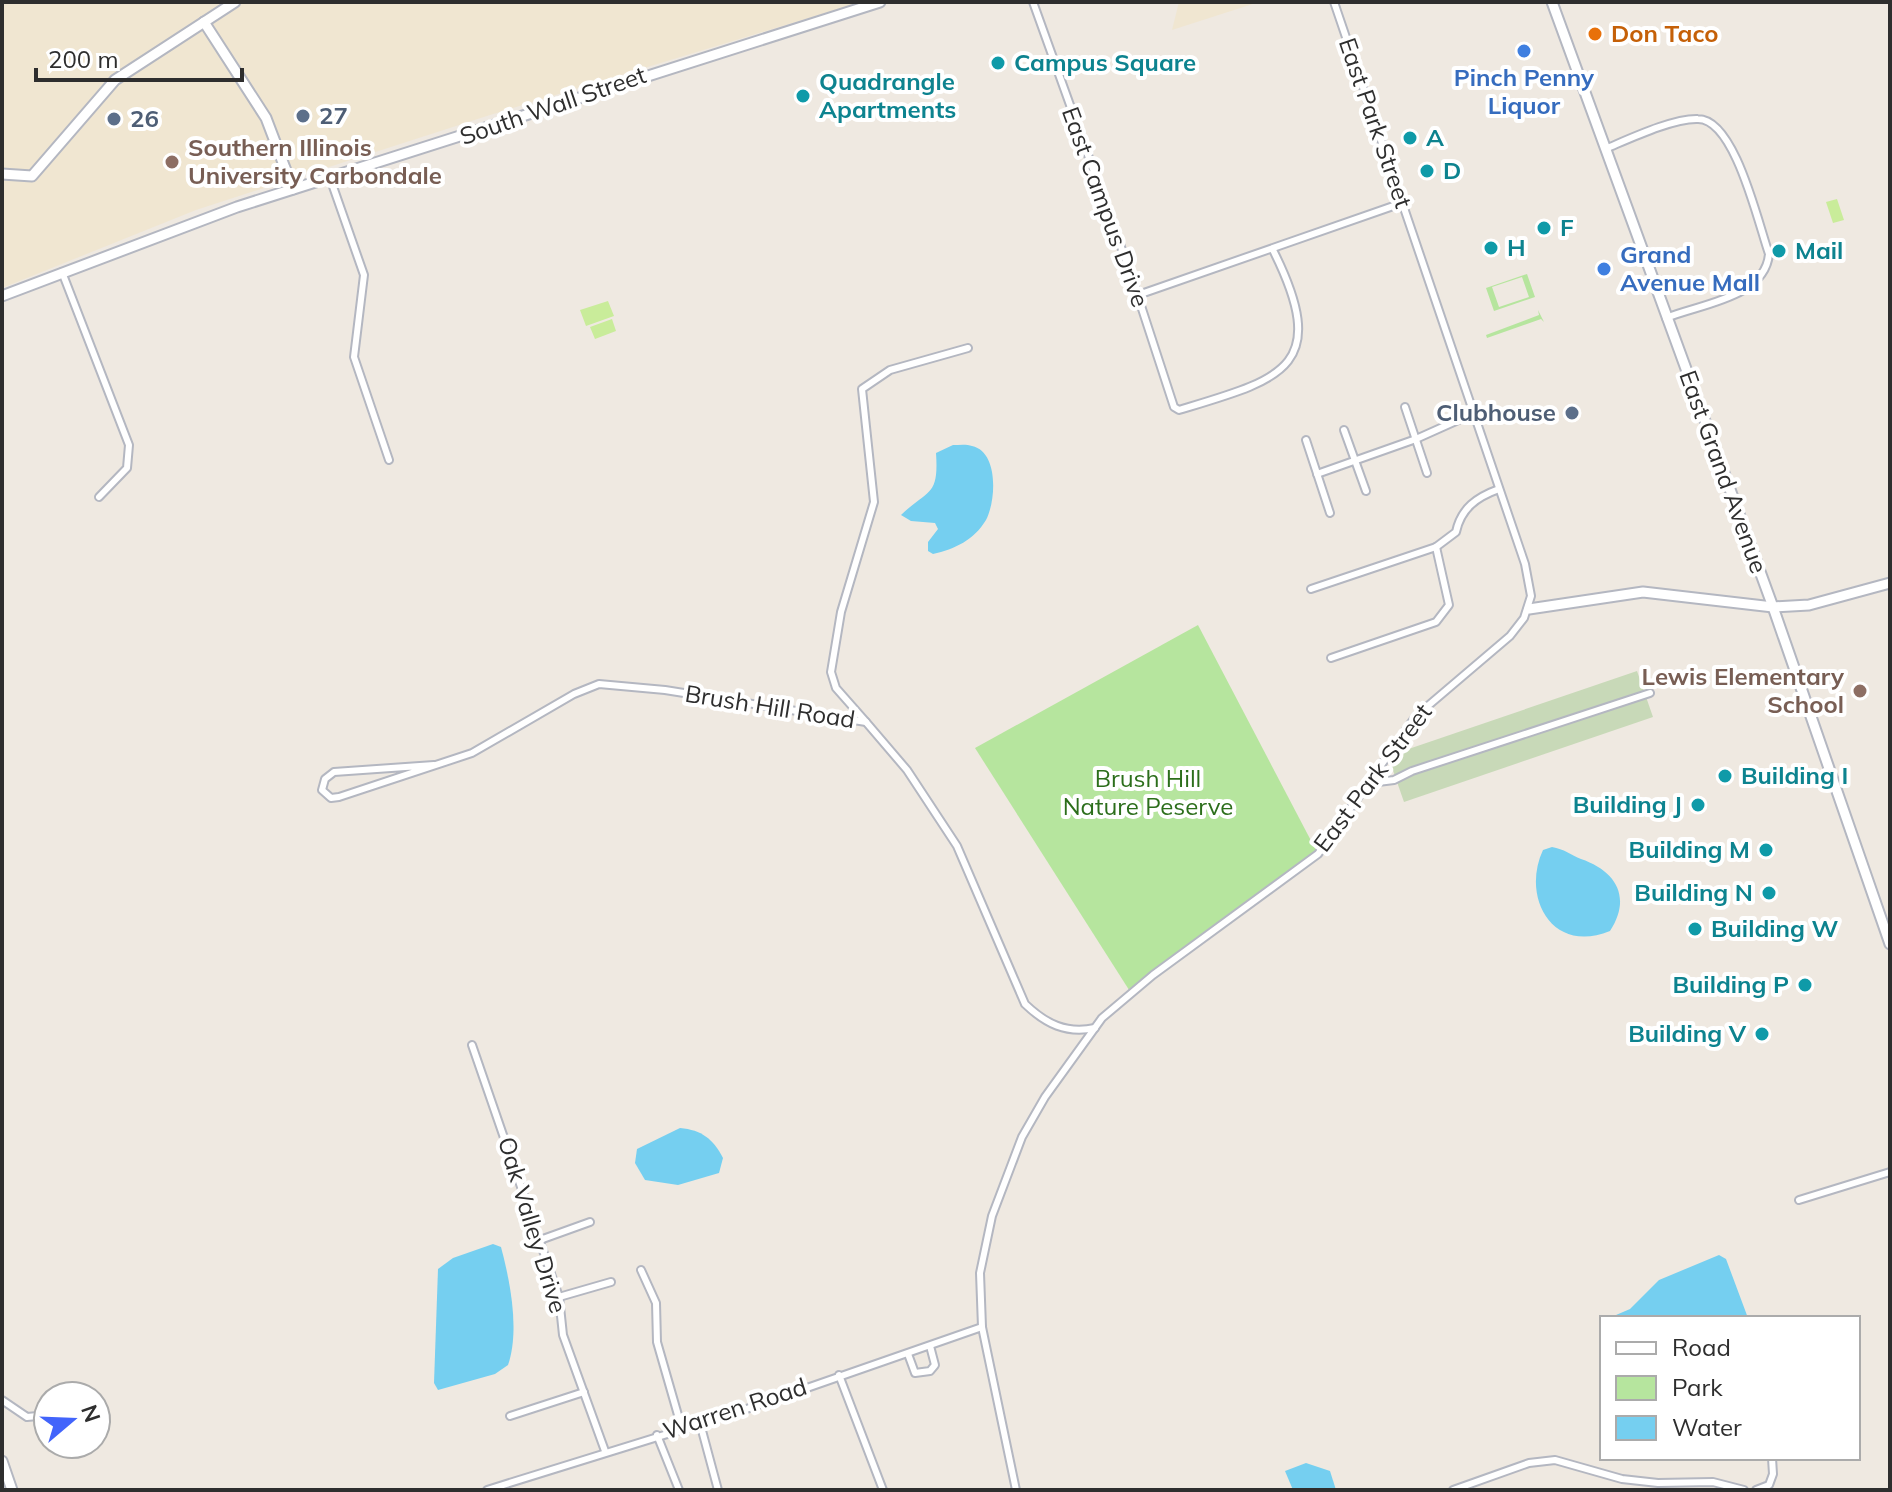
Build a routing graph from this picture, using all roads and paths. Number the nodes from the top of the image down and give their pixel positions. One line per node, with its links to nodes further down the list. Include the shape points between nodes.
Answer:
1 (235, 2): 6 (street)
2 (880, 2): 9 (street, South Wall Street)
3 (1033, 2): 14 (street, East Campus Drive)
4 (1334, 2): 11 (street, East Park Street)
5 (1552, 2): 7 (street, East Grand Avenue)
6 (204, 22): 8 (street, via 115,80 32,176); 10 (street, via 266,118)
7 (1605, 149): 16 (street, East Grand Avenue); 16 (street, via 1699,119 1717,125 1730,142 1768,262 1748,288)
8 (2, 174)
9 (330, 178): 10 (street, South Wall Street); 24 (street, via 364,275 354,357)
10 (293, 189): 13 (street, South Wall Street)
11 (1402, 203): 12 (street); 19 (street, East Park Street)
12 (1273, 250): 14 (street); 14 (street, East Campus Drive, via 1299,314 1298,336 1288,361 1272,378 1253,387 1179,410 1174,407)
13 (62, 272): 15 (street, South Wall Street); 29 (street, via 129,445 127,468)
14 (1138, 295)
15 (2, 296)
16 (1666, 318): 34 (street, East Grand Avenue)
17 (968, 348): 38 (street, via 890,370 862,389 874,502 841,612 831,672 836,688)
18 (1405, 407): 21 (street)
19 (1474, 413): 21 (street); 27 (street, East Park Street)
20 (1344, 430): 23 (street)
21 (1416, 439): 23 (street); 25 (street)
22 (1306, 440): 26 (street)
23 (1355, 459): 26 (street); 28 (street)
24 (389, 460)
25 (1427, 473)
26 (1317, 474): 30 (street)
27 (1499, 489): 31 (street, via 1469,506 1458,519 1456,532); 35 (street, East Park Street, via 1529,580)
28 (1366, 491)
29 (99, 497)
30 (1330, 513)
31 (1436, 547): 33 (street); 36 (street, via 1449,605 1436,622)
32 (1890, 583): 34 (street, via 1818,604)
33 (1311, 589)
34 (1773, 607): 35 (street, via 1643,592); 41 (street, East Grand Avenue)
35 (1529, 609): 40 (street, East Park Street, via 1510,636 1416,716)
36 (1331, 658)
37 (1650, 693): 40 (street, via 1394,780)
38 (866, 722): 39 (street, Brush Hill Road, via 609,683 574,694 472,753); 42 (street, Brush Hill Road, via 907,770 957,846 1025,1004 1070,1031)
39 (434, 765): 39 (street, Brush Hill Road, via 334,772 322,790 339,797)
40 (1370, 783): 42 (street, East Park Street, via 1318,854 1153,975)
41 (1890, 944)
42 (1095, 1028): 51 (street, East Park Street, via 1045,1097 1010,1167 980,1273)
43 (472, 1045): 47 (street, Oak Valley Drive)
44 (1890, 1172): 45 (street)
45 (1799, 1200)
46 (590, 1222): 47 (street)
47 (540, 1240): 50 (street, Oak Valley Drive)
48 (641, 1270): 60 (street, via 655,1299 657,1342)
49 (611, 1282): 50 (street)
50 (559, 1297): 55 (street, Oak Valley Drive, via 563,1335)
51 (982, 1327): 52 (street, Warren Road); 72 (street, East Park Street)
52 (930, 1346): 53 (street, Warren Road); 53 (street, via 935,1365 930,1371 915,1373)
53 (908, 1354): 54 (street, Warren Road)
54 (839, 1375): 59 (street, Warren Road); 71 (street)
55 (584, 1392): 57 (street); 62 (street, Oak Valley Drive)
56 (2, 1400): 58 (street)
57 (510, 1416)
58 (32, 1417)
59 (700, 1423): 60 (street, Warren Road); 70 (street)
60 (682, 1429): 61 (street, Warren Road)
61 (657, 1435): 62 (street, Warren Road); 69 (street)
62 (605, 1451): 65 (street, Warren Road)
63 (1772, 1460): 75 (street, via 1769,1485)
64 (2, 1461): 66 (street)
65 (521, 1479): 67 (street, Warren Road); 68 (street)
66 (12, 1490)
67 (487, 1490)
68 (526, 1490)
69 (679, 1490)
70 (718, 1490)
71 (883, 1490)
72 (1016, 1490)
73 (1453, 1490): 74 (street, via 1529,1463 1555,1460 1622,1479 1713,1482)
74 (1744, 1490)
75 (1756, 1490)

